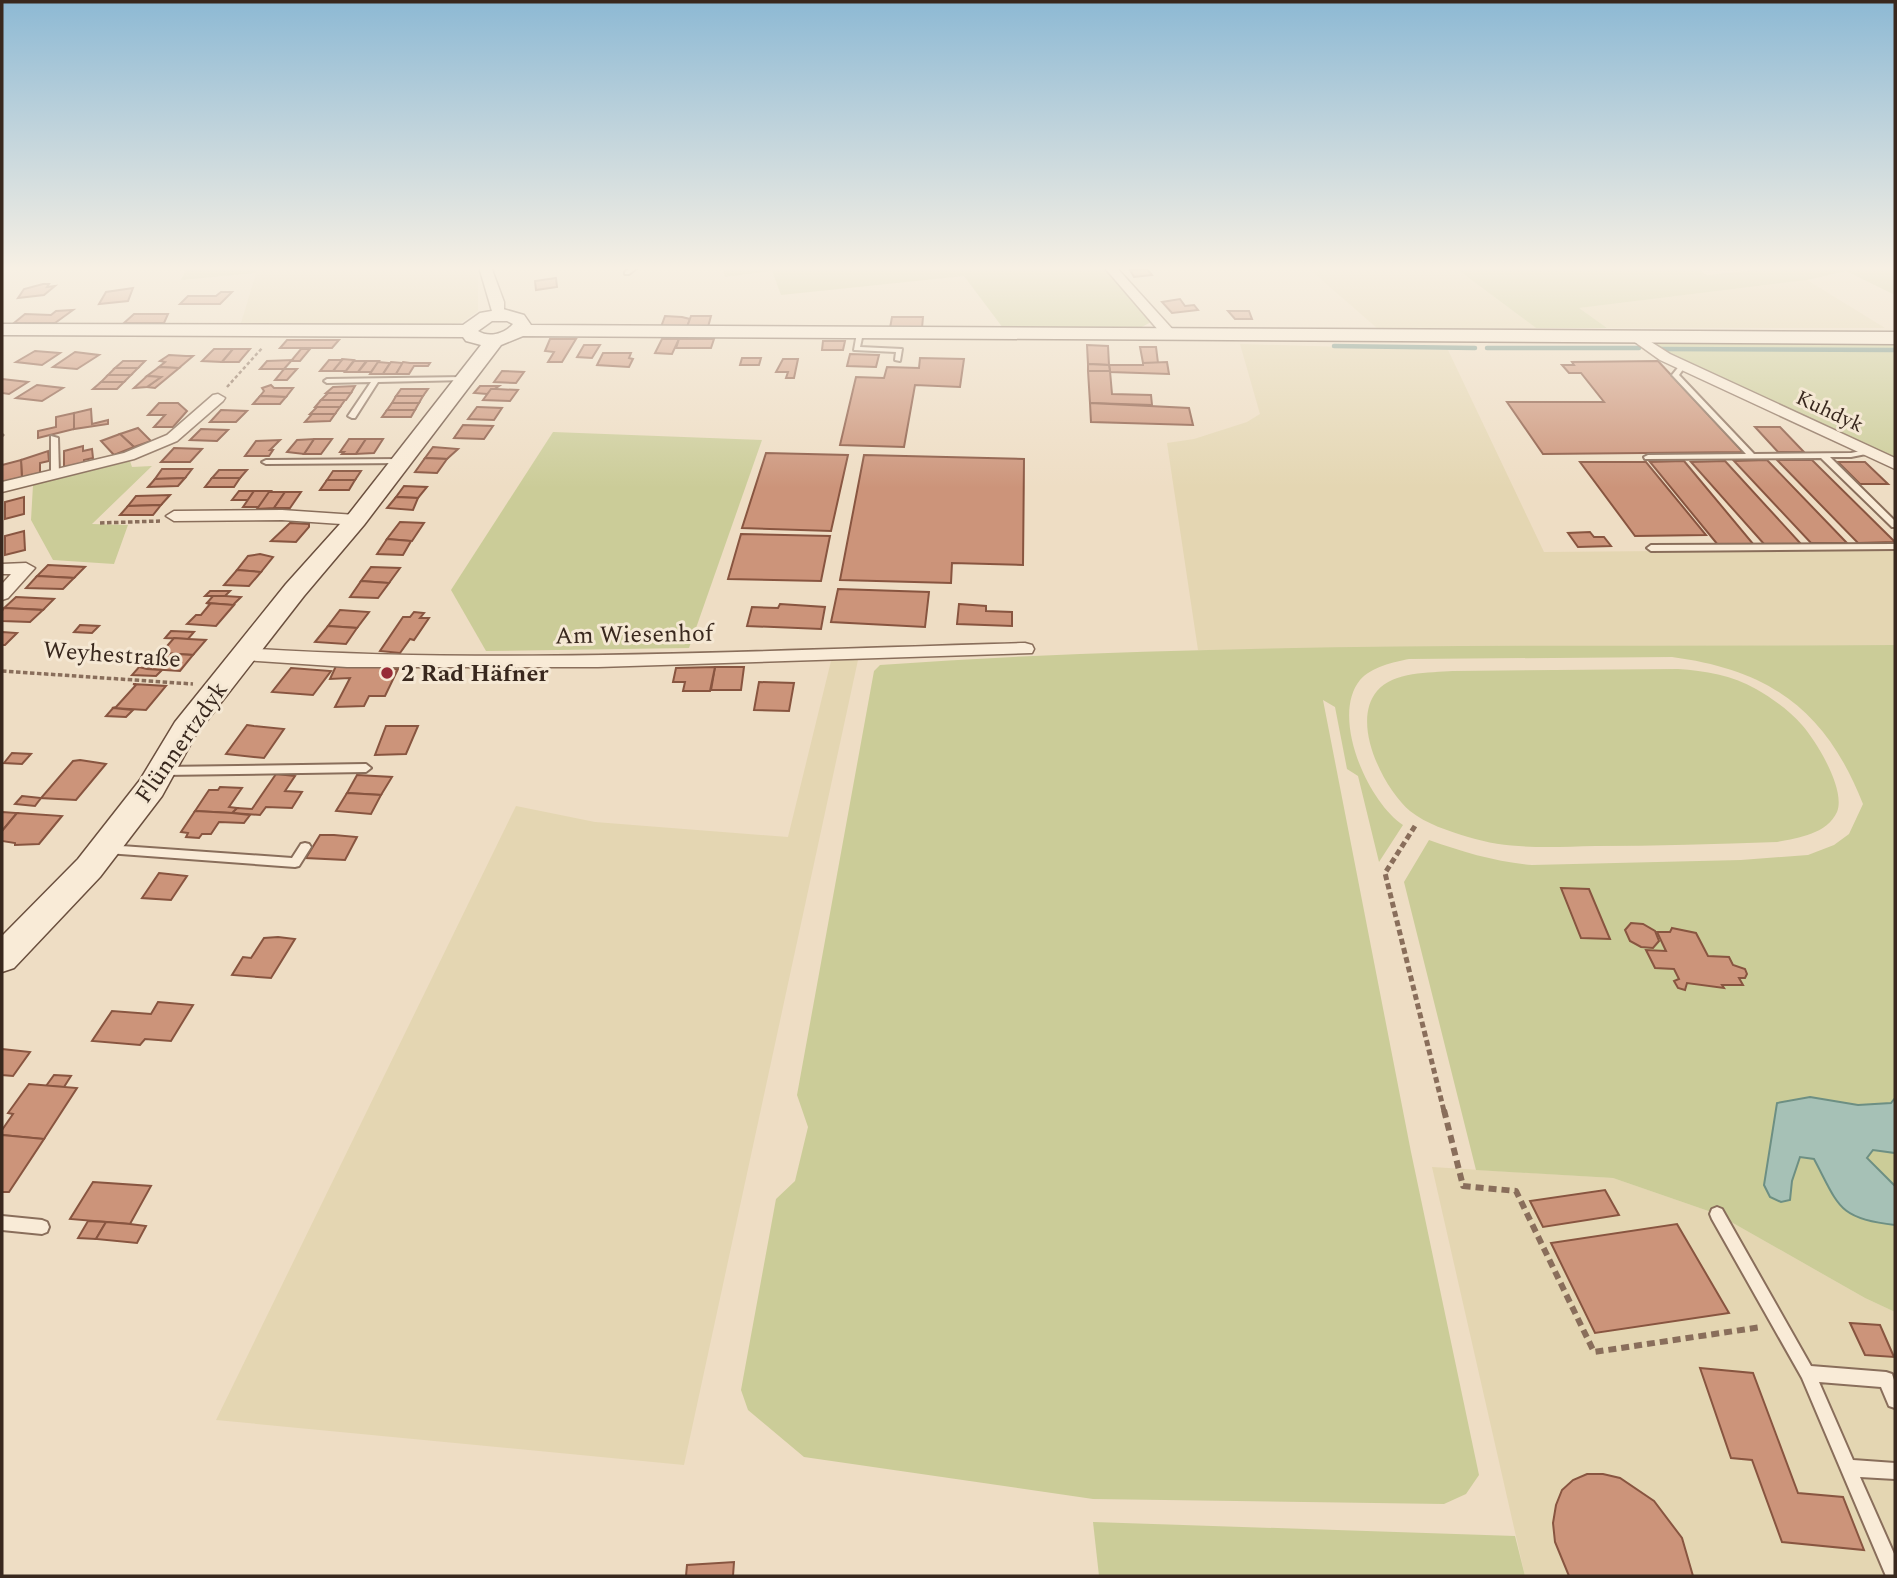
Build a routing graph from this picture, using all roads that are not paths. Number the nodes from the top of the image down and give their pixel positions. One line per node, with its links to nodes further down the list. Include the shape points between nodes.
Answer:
1 (489, 341): 6 (main road, Flünnertzdyk)
2 (858, 341): 4 (lane, via 856,349 900,350)
3 (1641, 341): 5 (street, Kuhdyk)
4 (898, 360)
5 (1683, 365): 12 (street, Kuhdyk); 13 (lane, via 1675,375)
6 (464, 379): 8 (lane); 16 (main road, Flünnertzdyk)
7 (327, 381): 8 (lane)
8 (375, 381): 10 (lane)
9 (218, 398): 19 (street, via 172,438 129,456)
10 (352, 416)
11 (54, 438): 19 (lane)
12 (1868, 451): 14 (lane); 18 (street, Kuhdyk)
13 (1752, 456): 14 (lane); 15 (lane)
14 (1824, 456): 23 (lane)
15 (1648, 457)
16 (402, 461): 17 (lane); 22 (main road, Flünnertzdyk)
17 (267, 462)
18 (1895, 464)
19 (55, 474): 20 (street)
20 (2, 487)
21 (174, 516): 22 (street)
22 (356, 520): 29 (main road, Flünnertzdyk)
23 (1895, 524)
24 (1895, 546): 25 (lane)
25 (1651, 548)
26 (2, 569): 27 (street, via 26,568)
27 (2, 594)
28 (1025, 649): 29 (street, Am Wiesenhof, via 585,661 346,661)
29 (244, 654): 31 (main road, Flünnertzdyk, via 185,729)
30 (366, 768): 31 (lane)
31 (162, 771): 33 (main road, Flünnertzdyk)
32 (304, 847): 33 (lane, via 295,863)
33 (104, 849): 34 (main road, Flünnertzdyk)
34 (2, 958)
35 (1717, 1214): 38 (lane)
36 (2, 1223): 37 (lane)
37 (42, 1227)
38 (1807, 1373): 39 (lane, via 1886,1380); 40 (lane)
39 (1895, 1400)
40 (1848, 1468): 41 (lane); 42 (lane)
41 (1895, 1471)
42 (1895, 1576)

